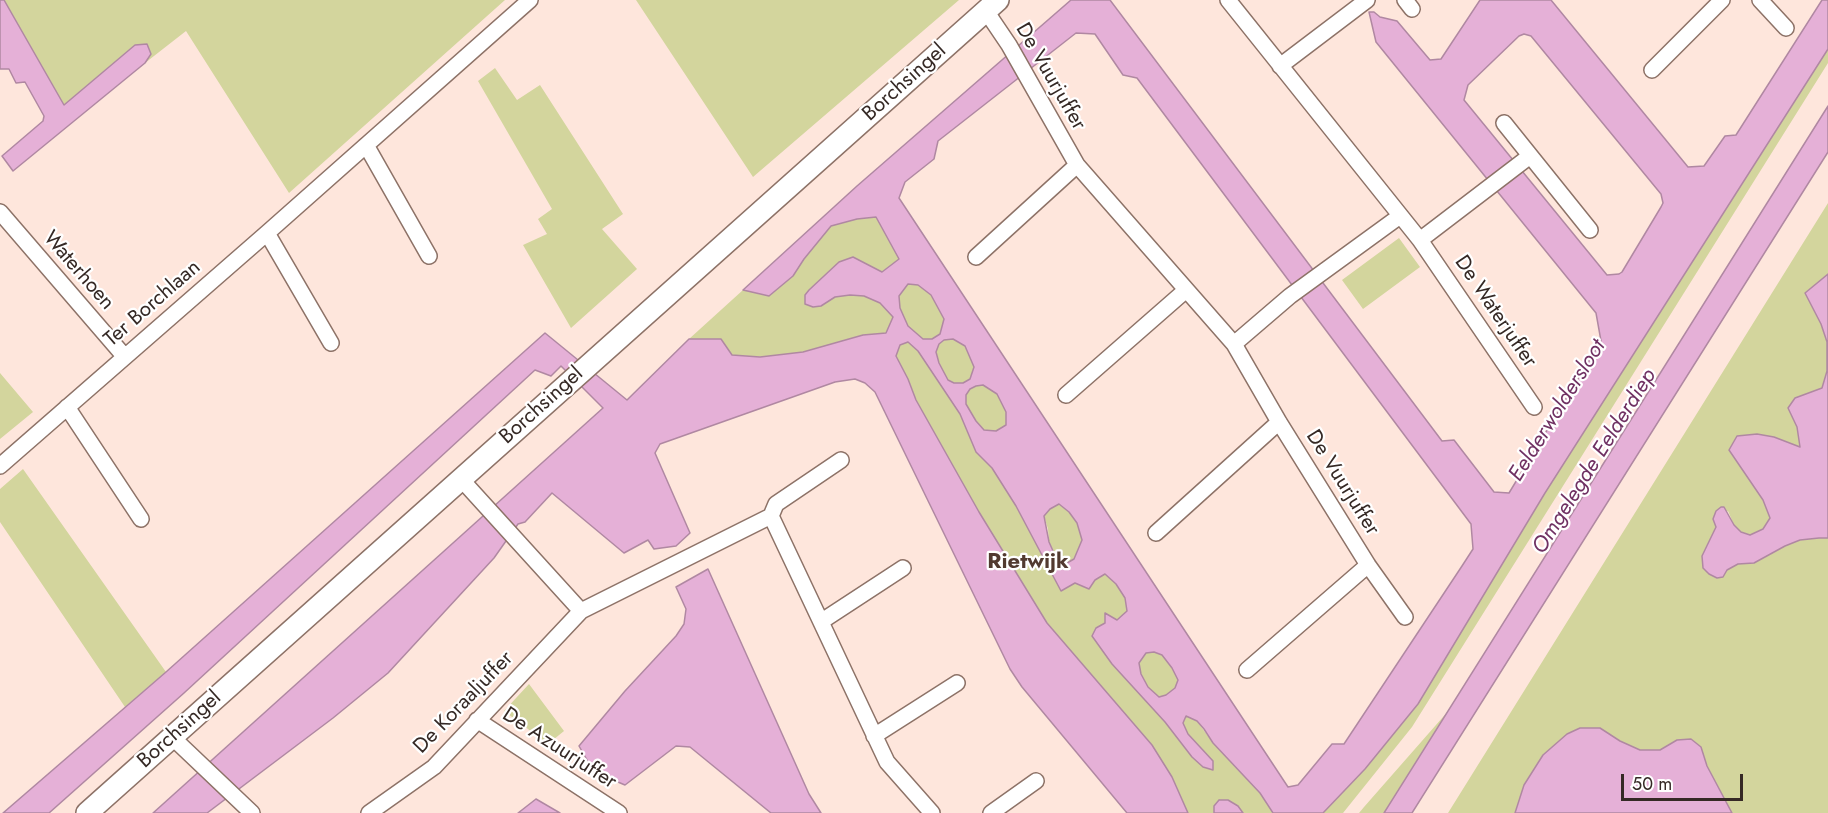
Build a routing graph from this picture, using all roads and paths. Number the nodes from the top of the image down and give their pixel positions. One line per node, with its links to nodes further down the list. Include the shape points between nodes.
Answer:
1 (530, 0): 11 (street, Ter Borchlaan)
2 (1228, 0): 8 (street, De Waterjuffer)
3 (1367, 0): 8 (street)
4 (1722, 0): 9 (street)
5 (1760, 0): 7 (street)
6 (992, 5): 13 (street, De Vuurjuffer, via 1009,45); 31 (main road, Borchsingel)
7 (1786, 28)
8 (1280, 66): 15 (street, De Waterjuffer)
9 (1652, 70)
10 (1504, 123): 12 (street)
11 (366, 145): 17 (street, Ter Borchlaan); 19 (street)
12 (1525, 160): 16 (street); 18 (street)
13 (1077, 165): 20 (street, De Vuurjuffer); 21 (street, De Vuurjuffer)
14 (0, 212): 24 (street, Waterhoen)
15 (1400, 216): 18 (street, De Waterjuffer); 23 (street, via 1325,269)
16 (1590, 230)
17 (267, 233): 22 (street); 24 (street, Ter Borchlaan)
18 (1420, 240): 27 (street, De Waterjuffer)
19 (429, 256)
20 (976, 257)
21 (1186, 290): 23 (street, De Vuurjuffer); 25 (street)
22 (331, 343)
23 (1234, 344): 28 (street, De Vuurjuffer)
24 (125, 357): 26 (street, Ter Borchlaan)
25 (1066, 395)
26 (68, 407): 30 (street, Ter Borchlaan); 33 (street)
27 (1534, 407)
28 (1279, 422): 34 (street, De Vuurjuffer); 35 (street, De Vuurjuffer)
29 (841, 460): 32 (street, via 776,504)
30 (0, 466)
31 (461, 479): 37 (street); 44 (main road, Borchsingel)
32 (771, 516): 37 (street, De Koraaljuffer); 39 (street)
33 (141, 519)
34 (1156, 533)
35 (1368, 565): 38 (street, De Vuurjuffer); 40 (street, De Vuurjuffer)
36 (903, 567): 39 (street)
37 (581, 611): 42 (street, De Koraaljuffer)
38 (1405, 617)
39 (822, 621): 43 (street)
40 (1246, 670)
41 (957, 683): 43 (street)
42 (477, 720): 48 (street, De Koraaljuffer, via 434,767); 49 (street, De Azuurjuffer)
43 (874, 736): 50 (street, via 887,762)
44 (172, 737): 46 (main road, Borchsingel); 47 (street)
45 (1036, 781): 51 (street)
46 (87, 813)
47 (252, 813)
48 (369, 813)
49 (619, 813)
50 (932, 813)
51 (991, 813)

